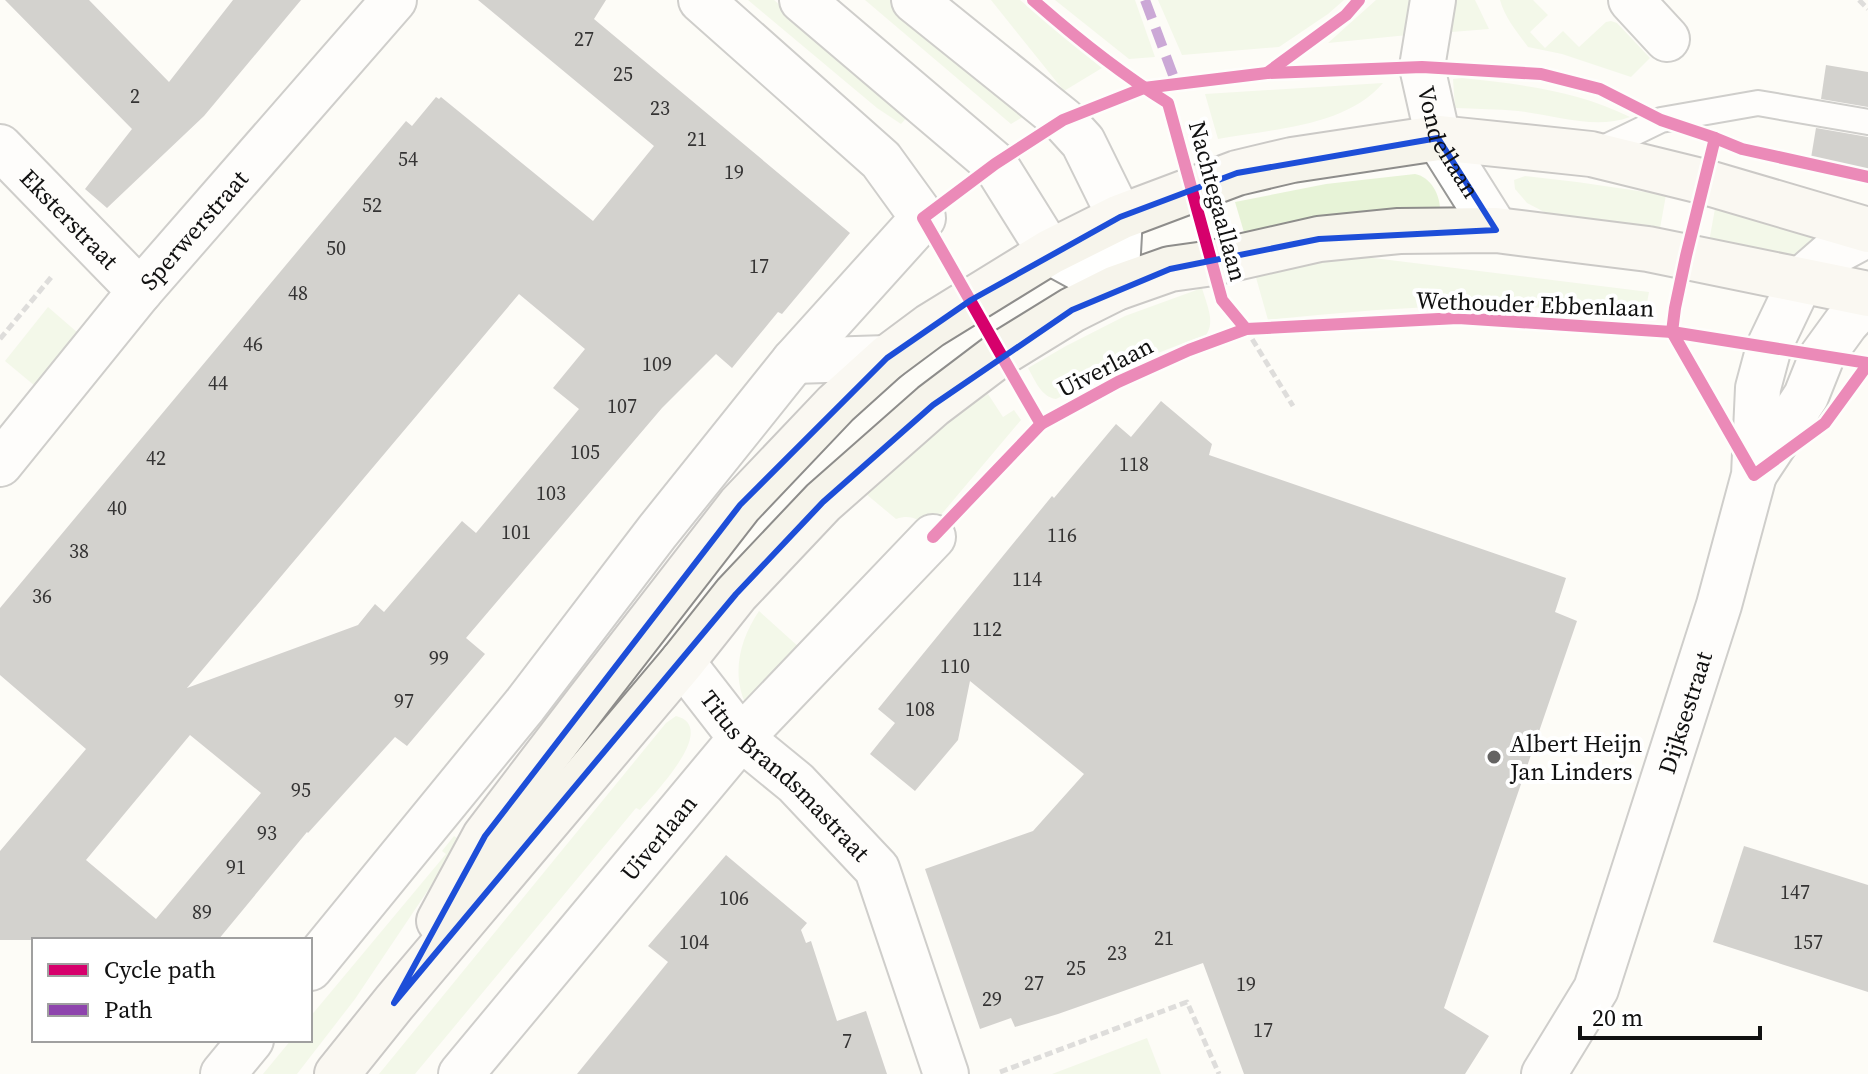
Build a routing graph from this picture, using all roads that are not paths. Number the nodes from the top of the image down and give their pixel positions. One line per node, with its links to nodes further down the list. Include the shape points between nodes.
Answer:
1 (394, 0): 18 (street, Sperwerstraat)
2 (701, 0): 21 (street, via 881,160 923,218)
3 (802, 0): 15 (street, via 995,164)
4 (914, 0): 12 (street, via 1063,120 1083,142)
5 (1433, 0): 9 (street, Vondellaan, via 1422,67)
6 (1631, 0): 7 (street)
7 (1667, 39)
8 (1868, 122): 11 (lane, via 1758,103 1661,120)
9 (1438, 138): 11 (main road); 12 (main road, via 1251,170); 13 (street, Vondellaan)
10 (0, 147): 18 (street, Eksterstraat)
11 (1591, 154): 14 (main road)
12 (1120, 217): 15 (main road); 17 (street)
13 (1496, 230): 16 (main road, via 1648,249); 17 (main road, via 1319,239 1170,269)
14 (1868, 232): 16 (street, Dijksestraat)
15 (1050, 252): 17 (street); 20 (main road)
16 (1801, 280): 19 (main road); 23 (street, Dijksestraat, via 1769,347 1758,388)
17 (1116, 288): 25 (main road, via 999,355 933,405 823,502 736,594)
18 (140, 291): 22 (street, Sperwerstraat)
19 (1868, 297): 23 (street, Dijksestraat, via 1822,356 1806,396)
20 (887, 358): 21 (street); 28 (main road, via 740,505 494,824)
21 (794, 361): 27 (street, via 525,705)
22 (0, 464)
23 (1754, 475): 34 (street, Dijksestraat, via 1719,605 1596,989)
24 (933, 537): 26 (street, Uiverlaan)
25 (682, 662): 26 (street, Titus Brandsmastraat); 28 (main road)
26 (741, 738): 32 (street, Uiverlaan); 33 (street, Titus Brandsmastraat, via 796,783 877,869)
27 (312, 966)
28 (394, 1003): 31 (main road)
29 (249, 1042): 30 (street)
30 (223, 1074)
31 (337, 1074)
32 (461, 1074)
33 (946, 1074)
34 (1544, 1074)

